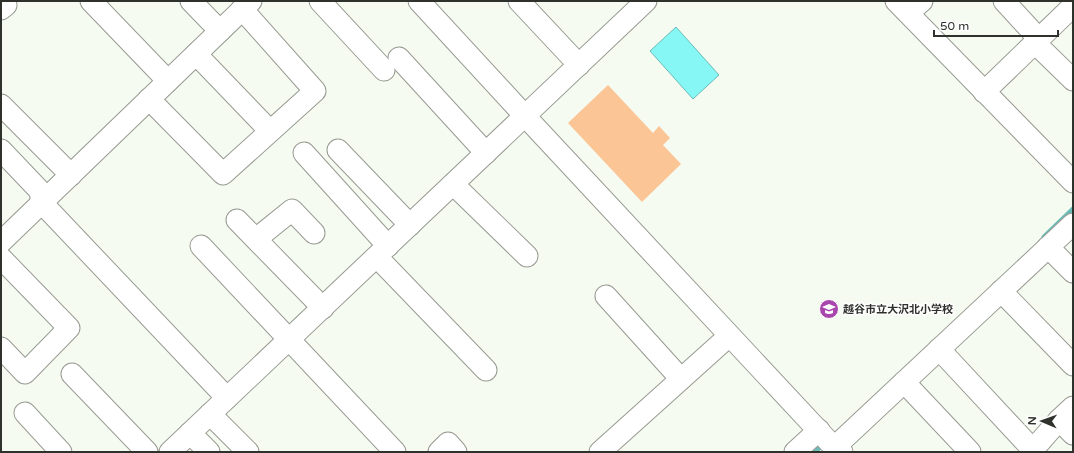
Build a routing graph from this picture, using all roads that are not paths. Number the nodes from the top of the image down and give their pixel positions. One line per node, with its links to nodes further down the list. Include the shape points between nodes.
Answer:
1 (2, 1): 13 (street, via 6,5)
2 (91, 1): 19 (street)
3 (191, 1): 14 (street)
4 (320, 1): 28 (street, via 392,64)
5 (419, 1): 23 (street)
6 (519, 1): 17 (street)
7 (1004, 1): 15 (street)
8 (1068, 1): 12 (street)
9 (643, 2): 17 (street)
10 (247, 5): 14 (street); 24 (street, via 315,91)
11 (908, 5): 20 (street)
12 (1073, 6): 15 (street)
13 (1, 9)
14 (220, 31): 16 (street)
15 (1037, 41): 18 (street); 20 (street)
16 (196, 54): 19 (street); 24 (street)
17 (579, 65): 23 (street)
18 (1073, 80)
19 (168, 81): 21 (street)
20 (984, 92): 30 (street)
21 (149, 99): 24 (street, via 223,174); 29 (street)
22 (1, 105): 29 (street)
23 (525, 116): 28 (street); 48 (street)
24 (270, 131)
25 (1, 150): 32 (street, via 40,191)
26 (338, 150): 35 (street)
27 (304, 153): 41 (street)
28 (486, 153): 31 (street)
29 (71, 175): 32 (street)
30 (1073, 182)
31 (453, 184): 35 (street); 42 (street)
32 (42, 203): 38 (street); 57 (street)
33 (237, 220): 37 (street)
34 (1073, 224): 40 (street)
35 (410, 225): 41 (street)
36 (314, 233): 37 (street, via 292,210)
37 (256, 239): 47 (street)
38 (1, 242)
39 (201, 246): 49 (street)
40 (1048, 247): 44 (street); 45 (street)
41 (382, 251): 47 (street); 53 (street)
42 (527, 256)
43 (1, 258): 50 (street, via 69,328 25,373)
44 (1073, 272)
45 (1001, 291): 51 (street); 52 (street)
46 (606, 296): 55 (street)
47 (323, 308): 49 (street)
48 (729, 336): 55 (street); 61 (street)
49 (290, 339): 57 (street); 70 (street)
50 (1, 348)
51 (939, 349): 56 (street); 64 (street)
52 (1073, 365)
53 (486, 370)
54 (72, 374): 66 (street)
55 (681, 379): 73 (street)
56 (904, 382): 63 (street); 75 (street)
57 (227, 398): 59 (street)
58 (25, 413): 65 (street)
59 (210, 414): 62 (street); 69 (street)
60 (1068, 420): 64 (street)
61 (818, 430): 63 (street, via 830,443); 74 (street)
62 (190, 433): 67 (street); 68 (street)
63 (840, 448)
64 (1032, 451)
65 (62, 452)
66 (147, 452)
67 (170, 452)
68 (209, 452)
69 (248, 452)
70 (395, 452)
71 (439, 452): 72 (street, via 448,443)
72 (456, 452)
73 (600, 452)
74 (795, 452)
75 (970, 452)

